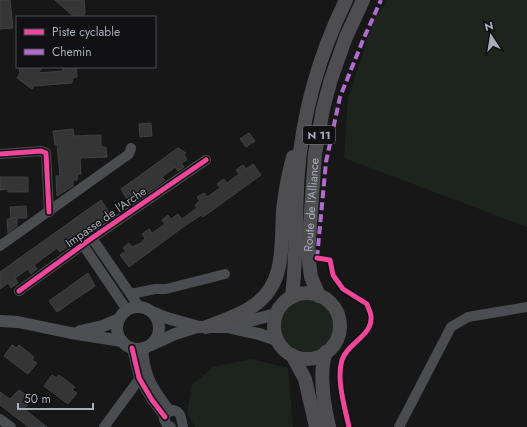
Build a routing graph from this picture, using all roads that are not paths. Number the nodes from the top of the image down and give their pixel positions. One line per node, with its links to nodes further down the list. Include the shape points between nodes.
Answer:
1 (346, 0): 3 (highway, Route de l'Alliance / N 11, via 320,62)
2 (364, 0): 15 (highway, Route de l'Alliance / N 11, via 346,37 331,79 315,154 308,254 310,276)
3 (303, 133): 16 (highway, Route de l'Alliance / N 11, via 298,172); 22 (highway, via 287,181 281,259 273,284 254,306 240,314)
4 (131, 148): 7 (street, via 129,154)
5 (0, 154): 7 (street, via 41,151 46,153)
6 (206, 160): 8 (street, Impasse de l'Arche)
7 (49, 212): 10 (street)
8 (92, 238): 9 (street, Impasse de l'Arche); 13 (street, Impasse de l'Arche)
9 (83, 245): 12 (street, Impasse de l'Arche); 14 (street, Impasse de l'Arche)
10 (0, 246)
11 (225, 274): 13 (street, via 166,289)
12 (19, 291)
13 (129, 292): 14 (street); 18 (street, Impasse de l'Arche)
14 (116, 294): 20 (street, Impasse de l'Arche)
15 (319, 296): 16 (highway, via 308,293); 27 (highway, via 330,303 339,322 335,342)
16 (292, 297): 19 (highway, via 285,301)
17 (527, 307): 39 (street, via 468,317 451,327)
18 (146, 310): 20 (main road, via 130,309); 22 (main road); 26 (main road, via 158,321 158,334 155,341)
19 (276, 314): 23 (main road); 25 (highway, via 274,330)
20 (123, 315): 24 (main road, via 103,326); 26 (main road, via 117,328 118,334)
21 (0, 321): 24 (main road, via 18,322)
22 (202, 327): 23 (main road); 26 (main road)
23 (227, 327): 25 (main road)
24 (71, 333): 26 (main road)
25 (277, 340): 28 (highway, via 285,351)
26 (137, 346): 29 (street)
27 (326, 352): 28 (highway, via 308,359); 38 (highway, via 322,368 325,413)
28 (292, 355): 37 (highway, via 305,379)
29 (143, 375): 30 (street, via 152,400); 34 (street)
30 (168, 414): 32 (street, via 178,412); 35 (street, via 165,422)
31 (0, 420): 33 (street)
32 (183, 423): 36 (street)
33 (10, 427)
34 (104, 427)
35 (171, 427)
36 (175, 427)
37 (316, 427)
38 (329, 427)
39 (399, 427)

